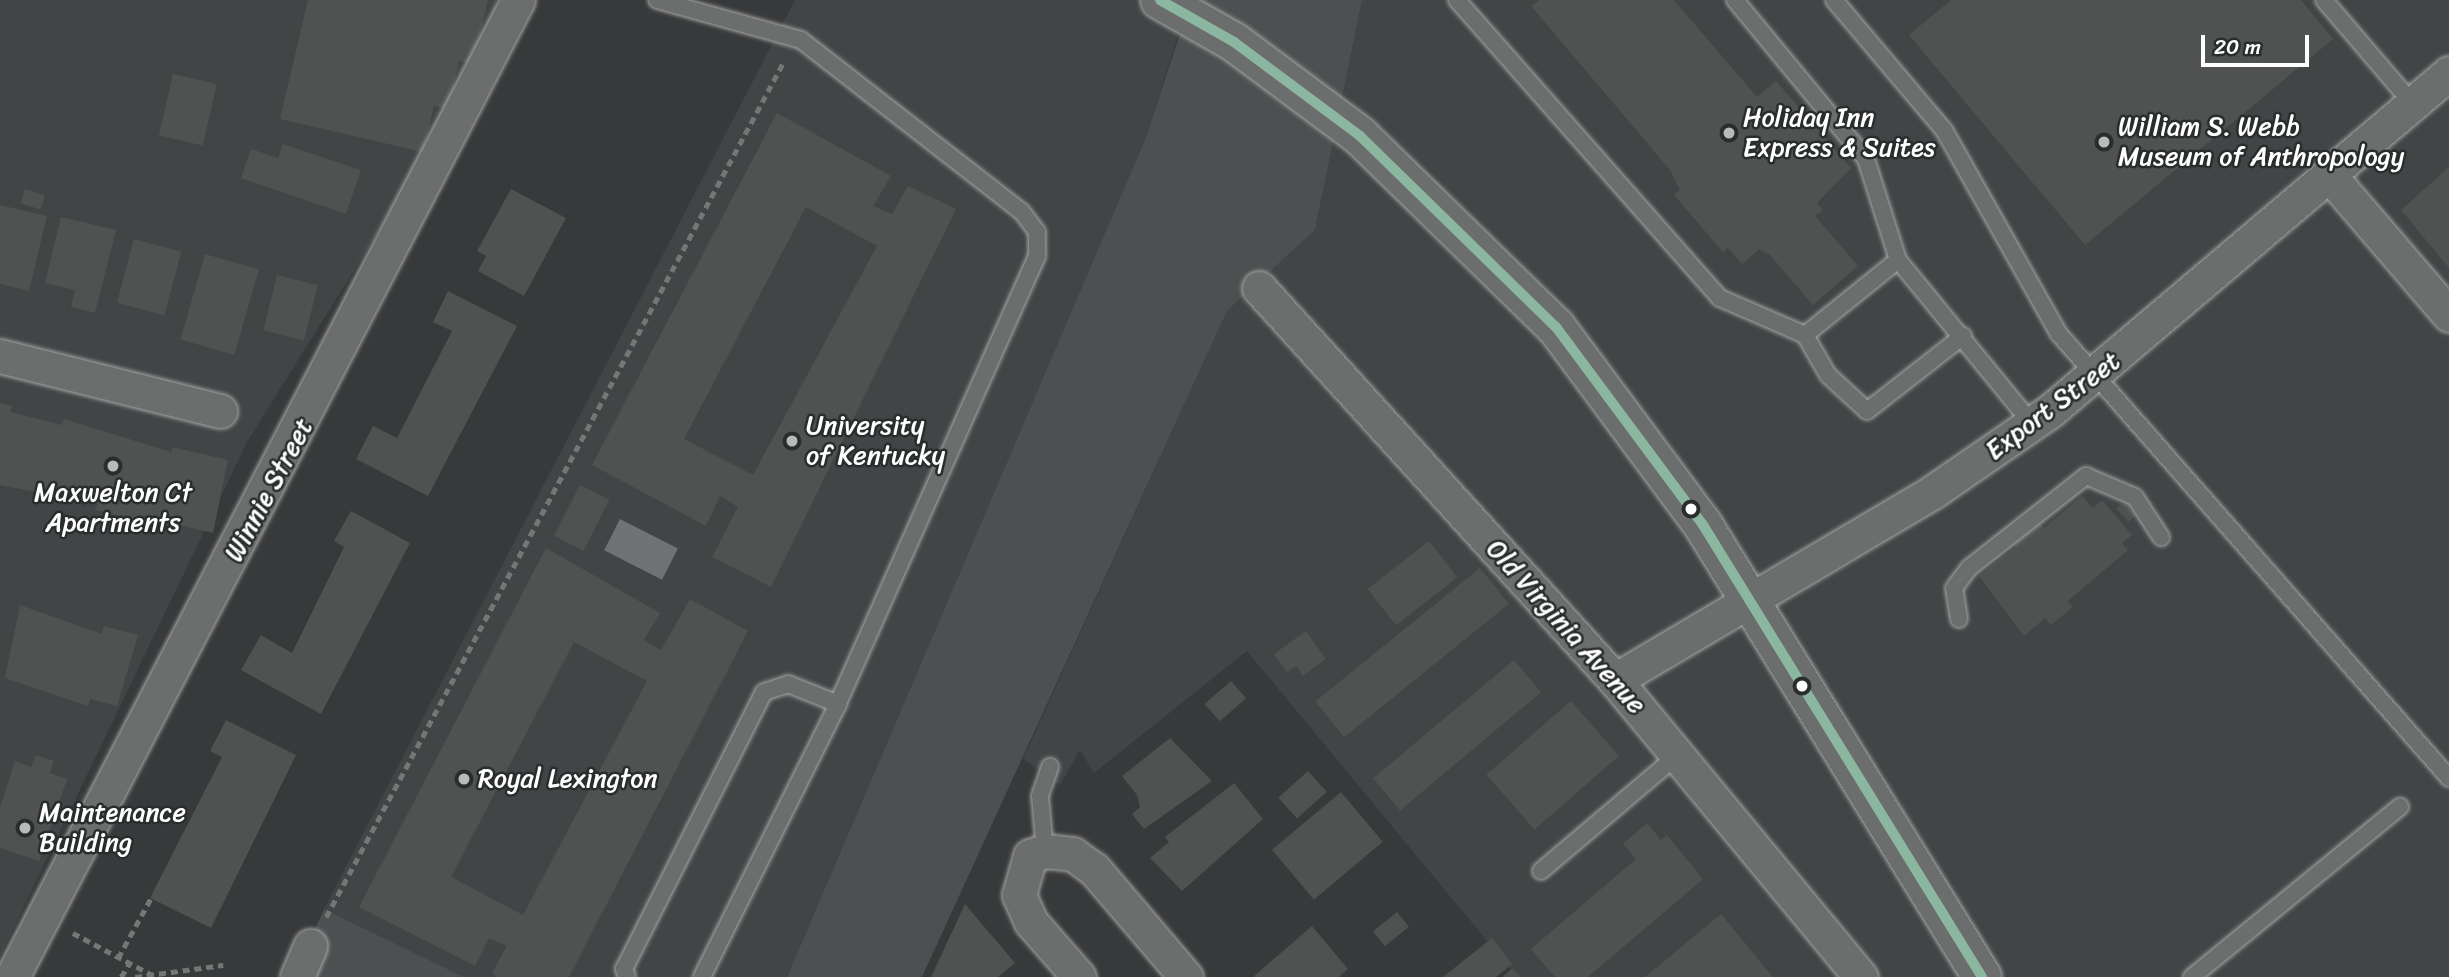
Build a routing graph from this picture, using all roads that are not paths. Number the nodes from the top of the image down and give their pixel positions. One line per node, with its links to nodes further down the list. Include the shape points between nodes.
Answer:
1 (518, 0): 32 (street, Winnie Street)
2 (657, 0): 24 (lane, via 801,40 1022,212 1037,232 1037,256)
3 (1160, 0): 21 (main road, via 1234,42 1360,136 1556,327 1679,490)
4 (1457, 0): 14 (lane, via 1720,298)
5 (1735, 0): 11 (lane, via 1866,159)
6 (1835, 0): 17 (lane, via 1944,130 2059,334)
7 (2324, 0): 9 (lane)
8 (2449, 73): 9 (street, Export Street)
9 (2412, 103): 10 (street, Export Street)
10 (2330, 176): 13 (street); 17 (street, Export Street)
11 (1898, 260): 14 (lane); 15 (lane)
12 (1259, 288): 23 (street, Old Virginia Avenue)
13 (2449, 315)
14 (1805, 335): 15 (lane, via 1828,375 1867,411)
15 (1963, 336): 19 (lane)
16 (0, 356): 18 (street)
17 (2096, 376): 19 (street, Export Street); 27 (lane)
18 (220, 411)
19 (2032, 424): 21 (street, Export Street, via 1934,491)
20 (2161, 537): 22 (lane, via 2135,497 2086,476 1969,568 1954,589)
21 (1748, 600): 23 (street, Export Street); 39 (main road)
22 (1959, 619)
23 (1615, 680): 25 (street, Old Virginia Avenue)
24 (838, 704): 34 (lane, via 788,684 764,692 624,969); 35 (lane)
25 (1678, 755): 30 (lane); 38 (street, Old Virginia Avenue)
26 (1050, 767): 29 (lane, via 1040,796)
27 (2449, 778)
28 (2400, 807): 40 (lane)
29 (1045, 851): 36 (street, via 1030,856 1019,895 1031,922); 37 (street, via 1073,854 1094,869)
30 (1541, 870)
31 (310, 946): 33 (street)
32 (12, 977)
33 (297, 977)
34 (627, 977)
35 (702, 977)
36 (1079, 977)
37 (1186, 977)
38 (1861, 977)
39 (1982, 977)
40 (2192, 977)

